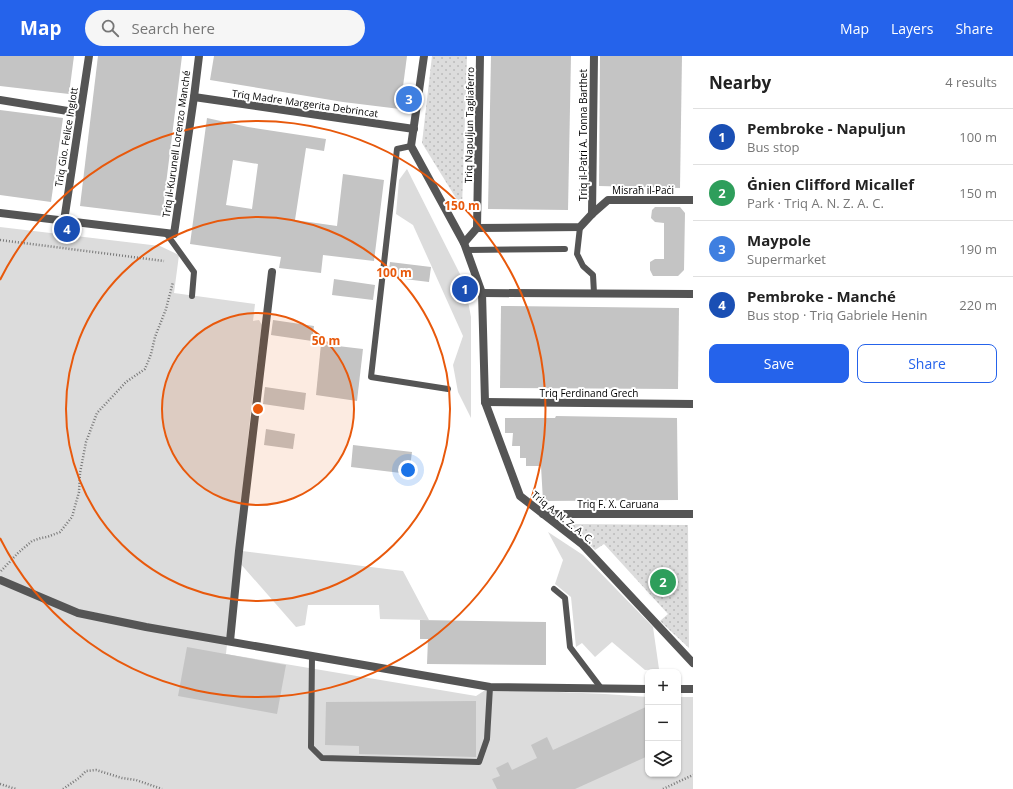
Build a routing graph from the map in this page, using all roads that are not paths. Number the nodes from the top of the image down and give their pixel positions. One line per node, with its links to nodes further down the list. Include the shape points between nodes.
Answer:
1 (89, 56): 8 (street, Triq Gio. Felice Inglott)
2 (199, 56): 6 (street, Triq il-Kurunell Lorenzo Manché)
3 (424, 56): 9 (street)
4 (480, 56): 16 (street, Triq Napuljun Tagliaferro)
5 (594, 56): 13 (street, Triq il-Patri A. Tonna Barthet)
6 (194, 97): 9 (street, Triq Madre Margerita Debrincat); 17 (street, Triq il-Kurunell Lorenzo Manché)
7 (0, 100): 8 (street)
8 (80, 113): 14 (street, Triq Gio. Felice Inglott)
9 (414, 129): 10 (street)
10 (412, 146): 18 (street); 25 (lane, via 397,150 371,377)
11 (693, 200): 13 (street, Misraħ il-Paċi, via 608,200)
12 (0, 213): 14 (street)
13 (592, 214): 15 (street, Misraħ il-Paċi)
14 (64, 222): 17 (street)
15 (580, 227): 16 (street); 22 (lane, via 577,254 583,266 593,275)
16 (477, 228): 18 (street)
17 (170, 234): 24 (lane, via 194,272)
18 (465, 246): 19 (lane); 21 (street)
19 (565, 249)
20 (272, 272): 32 (street)
21 (482, 293): 22 (street); 26 (street)
22 (594, 293): 23 (street)
23 (693, 294)
24 (192, 296)
25 (448, 388)
26 (485, 402): 27 (street, Triq Ferdinand Grech); 28 (street, Triq A. N. Z. A. C., via 520,496)
27 (693, 404)
28 (543, 514): 29 (street, Triq F. X. Caruana); 34 (street, Triq A. N. Z. A. C., via 582,544)
29 (693, 514)
30 (0, 580): 32 (street, via 78,613)
31 (554, 589): 36 (lane, via 565,598 570,647)
32 (230, 642): 33 (street)
33 (312, 656): 35 (street); 35 (lane, via 311,747 322,758 479,762 487,739)
34 (693, 663)
35 (490, 687): 36 (street)
36 (601, 688): 37 (street)
37 (645, 688)
38 (681, 689): 39 (street)
39 (693, 689)

